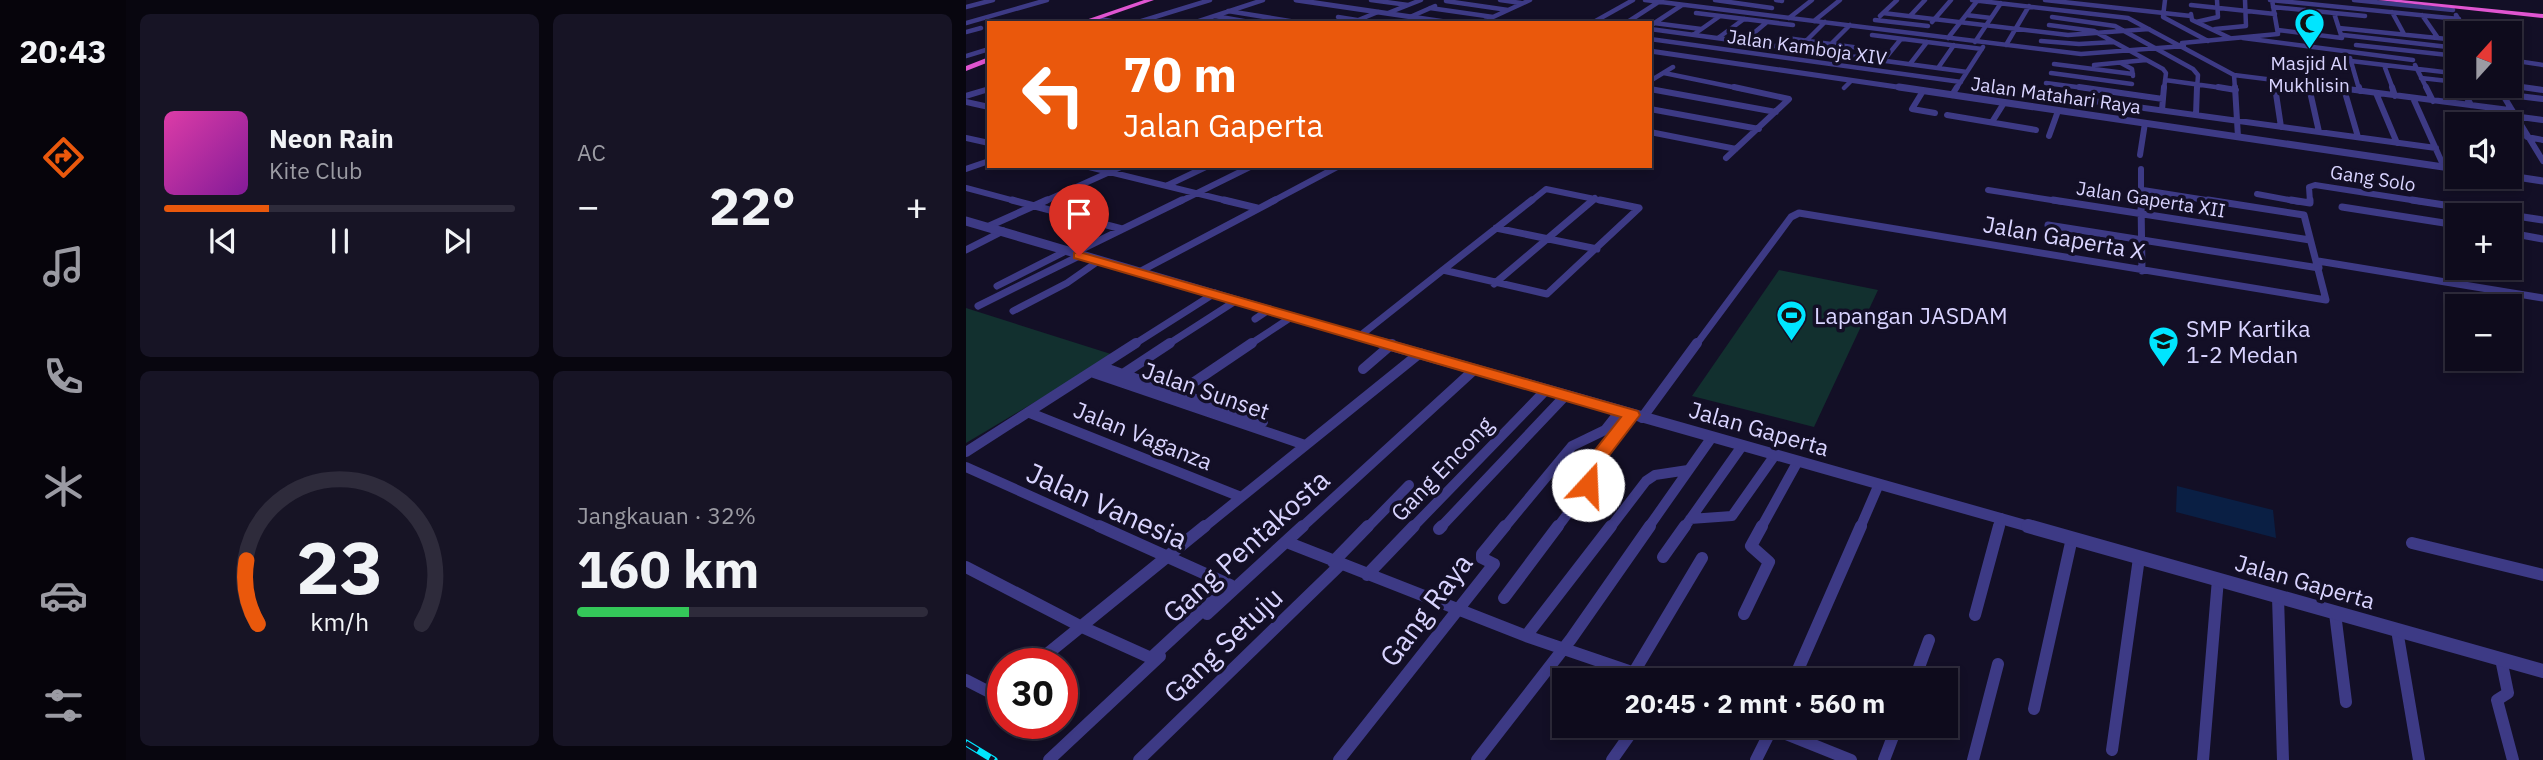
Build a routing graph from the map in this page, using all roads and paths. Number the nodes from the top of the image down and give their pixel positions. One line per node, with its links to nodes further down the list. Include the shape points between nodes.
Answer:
1 (993, 0): 46 (street)
2 (1047, 0): 92 (street)
3 (1152, 0): 93 (highway)
4 (1160, 0): 85 (highway)
5 (1210, 0): 96 (street)
6 (1263, 0): 58 (street)
7 (1296, 0): 35 (street)
8 (1371, 0): 42 (street)
9 (1421, 0): 42 (street)
10 (1501, 0): 39 (street)
11 (1530, 0): 39 (street)
12 (1633, 0): 102 (street)
13 (1646, 0): 37 (street)
14 (1689, 0): 43 (street)
15 (1715, 0): 47 (street); 50 (street)
16 (1776, 0): 17 (street)
17 (1782, 0): 50 (street)
18 (1812, 0): 82 (street)
19 (1839, 0): 104 (street)
20 (1897, 0): 65 (street)
21 (1925, 0): 75 (street)
22 (1951, 0): 88 (street)
23 (1974, 0): 40 (street); 70 (street)
24 (2027, 0): 44 (street)
25 (2045, 0): 38 (street)
26 (2105, 0): 45 (street)
27 (2133, 0): 54 (street)
28 (2165, 0): 66 (street)
29 (2217, 0): 51 (street)
30 (2245, 0): 60 (street)
31 (2271, 0): 48 (street); 55 (street)
32 (2354, 0): 52 (street)
33 (2381, 0): 52 (highway)
34 (2404, 0): 72 (highway)
35 (1308, 1): 61 (street)
36 (1447, 1): 49 (street); 56 (street)
37 (1661, 1): 43 (street); 103 (street)
38 (2077, 2): 45 (street); 59 (street)
39 (1523, 3): 56 (street)
40 (2001, 3): 44 (street); 83 (street)
41 (2192, 3): 51 (street); 76 (street)
42 (1408, 5): 63 (street)
43 (1682, 5): 47 (street); 113 (street)
44 (2026, 6): 53 (street); 121 (street)
45 (2103, 6): 54 (street)
46 (966, 7)
47 (1704, 7): 64 (street); 69 (street)
48 (2273, 7): 57 (street); 68 (street)
49 (1430, 8): 79 (street); 80 (street)
50 (1772, 8): 69 (street)
51 (2217, 8): 60 (street); 108 (street, via 2216,19)
52 (2453, 8): 72 (highway); 89 (street)
53 (2056, 9): 59 (street); 81 (street)
54 (2131, 9): 66 (street); 84 (street)
55 (2361, 9): 62 (street); 77 (street)
56 (1508, 10): 80 (street)
57 (2305, 10): 67 (street); 130 (street)
58 (1228, 11): 73 (street); 99 (street)
59 (2074, 11): 84 (street)
60 (2246, 11): 68 (street); 123 (street, via 2246,26)
61 (1378, 12): 63 (street); 90 (street)
62 (2392, 12): 71 (street); 131 (street)
63 (1388, 13): 79 (street)
64 (1696, 13): 74 (street); 114 (street)
65 (1883, 13): 75 (street); 91 (street)
66 (2163, 13): 76 (street); 148 (street, via 2165,19)
67 (2334, 13): 77 (street); 118 (street)
68 (2275, 14): 124 (street)
69 (1763, 15): 82 (street)
70 (1966, 15): 83 (street); 107 (street)
71 (2423, 15): 89 (street); 140 (street)
72 (2543, 15)
73 (1213, 16): 97 (street); 98 (street)
74 (1720, 16): 86 (street); 119 (street)
75 (1910, 16): 88 (street)
76 (2191, 16): 108 (street)
77 (2365, 16): 126 (street)
78 (1338, 17): 90 (street)
79 (1410, 17): 100 (street)
80 (1493, 17): 101 (street)
81 (2052, 17): 112 (street); 125 (street, via 2110,24)
82 (1789, 18): 87 (street)
83 (1991, 18): 111 (street)
84 (2128, 18): 122 (street)
85 (1100, 19): 94 (highway); 95 (street)
86 (1744, 19): 105 (street); 137 (street)
87 (1800, 19): 104 (street); 109 (street)
88 (1934, 19): 107 (street); 115 (street)
89 (2459, 19)
90 (1358, 20)
91 (1875, 20): 115 (street); 116 (street)
92 (966, 21)
93 (1086, 21)
94 (1094, 21)
95 (1111, 21)
96 (1142, 21)
97 (1199, 21)
98 (1243, 21)
99 (1290, 21)
100 (1439, 21)
101 (1484, 21)
102 (1595, 21)
103 (1629, 21)
104 (1814, 21): 106 (street)
105 (1767, 22): 109 (street); 149 (street)
106 (1825, 22): 110 (street); 145 (street)
107 (1961, 22): 111 (street); 138 (street)
108 (2196, 22): 123 (street)
109 (1793, 25): 136 (street)
110 (1850, 25): 116 (street); 154 (street)
111 (1986, 25): 121 (street); 146 (street)
112 (2049, 25): 127 (street); 129 (street)
113 (1652, 26): 114 (street); 132 (street)
114 (1677, 26): 119 (street)
115 (1928, 26): 134 (street)
116 (1868, 27): 120 (street)
117 (981, 28): 128 (street)
118 (2339, 28): 126 (street); 135 (street)
119 (1701, 29): 132 (street)
120 (1879, 29): 133 (street); 134 (street)
121 (2016, 29): 127 (street); 159 (street)
122 (2151, 29): 125 (street); 156 (street)
123 (2212, 29): 143 (street)
124 (2278, 30): 130 (street); 139 (street, via 2276,35)
125 (2124, 31): 129 (street); 165 (street)
126 (2372, 31): 131 (street)
127 (2045, 32): 129 (street); 147 (street)
128 (966, 33)
129 (2099, 33): 151 (street)
130 (2312, 34): 135 (street); 160 (street)
131 (2404, 34): 140 (street)
132 (1693, 35): 137 (street); 152 (street)
133 (1872, 35): 142 (street); 162 (street)
134 (1920, 35): 138 (street)
135 (2343, 35): 161 (street)
136 (1779, 37): 145 (street); 155 (street)
137 (1718, 38): 149 (street)
138 (1948, 38): 146 (street)
139 (2243, 38): 143 (street); 160 (street)
140 (2438, 38): 144 (street)
141 (1652, 39): 152 (street, Jalan Kamboja XIV)
142 (1901, 39): 150 (street); 181 (street)
143 (2232, 39): 148 (street)
144 (2445, 39)
145 (1806, 41): 154 (street)
146 (1975, 41): 153 (street)
147 (2041, 41): 151 (street); 164 (street)
148 (2209, 41): 156 (street)
149 (1743, 42): 155 (street)
150 (1927, 42): 158 (street); 186 (street)
151 (2114, 42): 169 (street)
152 (1680, 43): 172 (street); 173 (street, Jalan Kamboja XIV)
153 (1986, 43): 159 (street); 163 (street)
154 (1831, 44): 162 (street)
155 (1769, 45): 173 (street); 177 (street)
156 (2182, 45): 165 (street); 202 (street)
157 (2356, 45): 167 (street)
158 (1954, 46): 163 (street); 193 (street)
159 (2006, 46): 164 (street)
160 (2318, 47): 171 (street)
161 (2445, 47)
162 (1860, 48): 177 (street)
163 (1982, 49): 197 (street)
164 (2036, 49): 170 (street)
165 (2156, 49): 169 (street); 214 (street, via 2193,69)
166 (987, 50): 176 (street)
167 (2408, 50): 174 (street); 179 (street)
168 (1652, 51): 172 (street, Jalan Matahari Raya)
169 (2131, 51): 170 (street); 178 (street)
170 (2058, 52): 187 (street)
171 (2348, 53): 179 (street); 182 (street)
172 (1666, 54): 188 (street, Jalan Matahari Raya)
173 (1758, 54): 188 (street); 191 (street, Jalan Kamboja XIV)
174 (2442, 54): 175 (street); 180 (street)
175 (2445, 54)
176 (966, 56)
177 (1852, 56): 181 (street); 191 (street)
178 (2147, 60): 185 (street); 207 (street, via 2163,69)
179 (2413, 60): 195 (street)
180 (2445, 60)
181 (1883, 61): 186 (street)
182 (2350, 61): 189 (street); 223 (street)
183 (987, 62): 196 (highway)
184 (2522, 62): 190 (street)
185 (2122, 63): 194 (street); 201 (street)
186 (1910, 64): 193 (street)
187 (2054, 64): 194 (street); 200 (street)
188 (1744, 65): 203 (street, Jalan Matahari Raya)
189 (2384, 65): 195 (street); 228 (street)
190 (2543, 65)
191 (1843, 66): 203 (street); 210 (street, Jalan Kamboja XIV)
192 (1673, 67): 199 (street)
193 (1938, 68): 197 (street)
194 (2090, 69): 201 (street)
195 (2417, 69): 198 (street); 204 (street)
196 (966, 71)
197 (1967, 72): 210 (street)
198 (2445, 72)
199 (1664, 73): 205 (street); 244 (street, via 1789,98)
200 (2051, 73): 211 (street); 212 (street)
201 (2133, 74): 212 (street)
202 (2234, 75): 208 (street); 220 (street)
203 (1831, 78): 206 (street, Jalan Matahari Raya)
204 (2421, 78): 209 (street); 235 (street)
205 (1652, 80)
206 (1851, 80): 216 (street); 222 (street, Jalan Matahari Raya)
207 (2165, 80): 214 (street); 233 (street)
208 (2274, 80): 213 (street); 255 (street)
209 (2445, 81)
210 (1961, 82): 227 (street)
211 (2046, 83): 225 (street); 226 (street)
212 (2132, 84): 226 (street)
213 (2308, 84): 218 (street); 260 (street)
214 (2198, 85): 220 (street); 248 (street)
215 (2522, 87): 221 (street)
216 (1844, 88)
217 (1652, 89): 244 (street)
218 (2344, 89): 223 (street); 263 (street)
219 (987, 90): 232 (street)
220 (2236, 90): 252 (street)
221 (2543, 90)
222 (1923, 91): 227 (street, Jalan Matahari Raya); 246 (street, via 1912,109)
223 (2360, 91): 224 (street)
224 (2376, 93): 228 (street); 268 (street)
225 (2042, 94): 238 (street); 240 (street)
226 (2129, 94): 233 (street); 238 (street)
227 (1952, 95): 236 (street, Jalan Matahari Raya)
228 (2395, 96): 230 (street)
229 (2522, 96): 234 (street)
230 (2413, 98): 235 (street); 269 (street)
231 (2466, 98): 239 (street)
232 (966, 99): 237 (street)
233 (2163, 99): 242 (street)
234 (2543, 99)
235 (2433, 101): 239 (street)
236 (2004, 103): 240 (street, Jalan Matahari Raya); 253 (street)
237 (987, 106)
238 (2127, 106): 242 (street); 250 (street)
239 (2471, 106): 245 (street)
240 (2035, 107): 243 (street, Jalan Matahari Raya)
241 (1652, 109): 256 (street)
242 (2162, 110): 248 (street)
243 (2058, 111): 250 (street, Jalan Matahari Raya); 261 (street)
244 (1776, 112): 256 (street)
245 (2505, 112)
246 (1935, 113)
247 (1947, 115): 253 (street)
248 (2196, 115): 252 (street)
249 (2522, 115): 251 (street)
250 (2124, 120): 254 (street, Jalan Matahari Raya)
251 (2543, 120)
252 (2238, 121): 255 (street); 262 (street)
253 (1992, 122): 257 (street)
254 (2145, 123): 262 (street, Jalan Matahari Raya); 271 (street)
255 (2281, 127): 260 (street)
256 (1759, 130): 270 (street)
257 (2036, 130)
258 (2522, 130): 265 (street)
259 (1652, 132): 270 (street)
260 (2319, 132): 263 (street)
261 (2049, 136)
262 (2238, 137): 275 (street, Jalan Matahari Raya)
263 (2358, 137): 268 (street)
264 (966, 138): 267 (street)
265 (2527, 138): 266 (street); 272 (street)
266 (2543, 140)
267 (987, 143)
268 (2397, 143): 269 (street)
269 (2436, 148): 275 (street)
270 (1736, 149): 273 (street)
271 (2140, 155)
272 (2541, 155)
273 (1726, 158)
274 (987, 162): 281 (street)
275 (2444, 167)
276 (1093, 168): 283 (street)
277 (1119, 168): 283 (street)
278 (1204, 168): 286 (street)
279 (1248, 168): 290 (street)
280 (1335, 168): 296 (street)
281 (966, 169)
282 (2141, 169): 289 (street)
283 (1110, 172): 286 (street); 294 (street)
284 (2522, 178): 285 (street)
285 (2543, 181)
286 (1167, 185): 290 (street)
287 (966, 188): 294 (street)
288 (1988, 190): 297 (street, Jalan Gaperta XII)
289 (2143, 191): 297 (street); 311 (street, via 2300,214 2305,217)
290 (1198, 193): 296 (street); 305 (street)
291 (2257, 194): 293 (street, Gang Solo, via 2310,203 2309,187 2315,185)
292 (1595, 198): 304 (street, via 1546,189); 308 (street); 312 (street, via 1639,209)
293 (2445, 205)
294 (1032, 206): 303 (street); 305 (street)
295 (2342, 207): 301 (street)
296 (1257, 208): 319 (street)
297 (2142, 214): 310 (street); 311 (street, Jalan Gaperta XII)
298 (2522, 217): 299 (street, Gang Solo)
299 (2543, 220)
300 (966, 221): 303 (street, Jalan Gaperta)
301 (2445, 223)
302 (2048, 225): 310 (street)
303 (987, 227): 306 (street, Jalan Gaperta)
304 (1496, 228): 308 (street); 317 (street)
305 (1122, 229): 314 (street)
306 (1003, 231): 313 (street); 314 (street, Jalan Gaperta)
307 (2522, 235): 309 (street)
308 (1547, 239): 312 (street); 320 (street)
309 (2543, 239)
310 (2142, 240): 316 (street); 318 (street)
311 (2310, 240): 316 (street)
312 (1597, 249): 320 (street, via 1547,294)
313 (966, 250)
314 (1073, 253): 315 (street, Jalan Gaperta); 321 (street); 325 (street)
315 (1097, 261): 319 (street, Jalan Gaperta); 327 (street, via 1066,284)
316 (2319, 265): 318 (street, Jalan Gaperta X, via 2326,298 2319,301); 323 (street)
317 (1443, 270): 320 (street); 330 (street)
318 (2142, 271): 341 (street, Jalan Gaperta X, via 1802,213 1791,216)
319 (1139, 272): 322 (street, Jalan Gaperta)
320 (1494, 284)
321 (997, 286)
322 (1215, 293): 324 (street, Jalan Gaperta); 335 (street)
323 (2543, 298)
324 (1237, 300): 326 (street, Jalan Gaperta); 336 (street)
325 (978, 306)
326 (1270, 309): 328 (street, Jalan Gaperta); 329 (street)
327 (1013, 311)
328 (1293, 316): 330 (street, Jalan Gaperta); 338 (street)
329 (1255, 319)
330 (1361, 335): 331 (street, Jalan Gaperta)
331 (1392, 344): 332 (street, Jalan Gaperta); 333 (street)
332 (1420, 353): 334 (street, Jalan Gaperta); 344 (street)
333 (1363, 369)
334 (1475, 369): 337 (street, Jalan Gaperta); 358 (street, Gang Pentakosta)
335 (1098, 370): 336 (street); 340 (street); 344 (street, Jalan Sunset)
336 (1124, 374): 338 (street)
337 (1546, 390): 339 (street, Jalan Gaperta); 366 (street, Gang Encong)
338 (1178, 393): 342 (street)
339 (1566, 396): 341 (street, Jalan Gaperta); 356 (street)
340 (1030, 413): 346 (street); 353 (street, Jalan Vaganza)
341 (1631, 414): 343 (street, Jalan Gaperta); 370 (street, via 1586,473 1588,485); 371 (street, Gang Raya, via 1572,446 1482,554 1494,564)
342 (1263, 422)
343 (1713, 437): 345 (street, Jalan Gaperta); 350 (street)
344 (1305, 445): 353 (street)
345 (1742, 446): 347 (street, Jalan Gaperta); 355 (street)
346 (966, 452)
347 (1775, 455): 348 (street, Jalan Gaperta); 355 (street, via 1732,516)
348 (1798, 461): 351 (street, Jalan Gaperta); 373 (street, via 1751,546 1769,562)
349 (966, 467): 360 (street, Jalan Vanesia)
350 (1688, 470): 377 (street, via 1655,475 1646,481); 379 (street)
351 (1879, 484): 354 (street, Jalan Gaperta); 385 (street)
352 (1409, 485): 364 (street, Gang Setuju)
353 (1241, 496): 360 (street)
354 (2001, 518): 357 (street, Jalan Gaperta); 374 (street)
355 (1690, 519): 361 (street)
356 (1439, 529)
357 (2072, 538): 363 (street, Jalan Gaperta); 391 (street)
358 (1289, 543): 364 (street); 397 (street, Gang Pentakosta)
359 (2412, 544): 367 (street)
360 (1165, 556): 375 (street); 375 (street, Jalan Vanesia, via 1230,585 1152,658)
361 (1663, 557)
362 (1702, 558): 384 (street)
363 (2139, 558): 368 (street, Jalan Gaperta); 396 (street)
364 (1336, 563): 366 (street); 398 (street, Gang Setuju)
365 (966, 567): 375 (street)
366 (1367, 575): 371 (street)
367 (2543, 575)
368 (2218, 579): 369 (street, Jalan Gaperta); 406 (street)
369 (2278, 597): 372 (street, Jalan Gaperta); 407 (street)
370 (1504, 598)
371 (1460, 610): 377 (street); 399 (street, Gang Raya)
372 (2335, 613): 376 (street, Jalan Gaperta); 390 (street)
373 (1744, 614)
374 (1975, 615)
375 (1080, 626): 380 (street)
376 (2397, 631): 381 (street, Jalan Gaperta); 408 (street)
377 (1526, 636): 379 (street)
378 (1929, 640): 386 (street)
379 (1563, 647): 383 (street); 400 (street)
380 (1054, 648)
381 (2501, 659): 387 (street, Jalan Gaperta); 409 (street, via 2508,693 2497,700)
382 (1998, 664): 405 (street)
383 (1623, 668)
384 (1636, 668)
385 (1799, 668)
386 (1919, 668)
387 (2543, 671)
388 (966, 680): 389 (street)
389 (987, 689)
390 (2346, 702)
391 (2034, 709)
392 (1628, 738): 401 (street)
393 (1765, 738): 402 (street)
394 (1797, 738): 403 (street)
395 (1892, 738): 404 (street)
396 (2112, 750)
397 (1049, 760)
398 (1139, 760)
399 (1339, 760)
400 (1477, 760)
401 (1612, 760)
402 (1756, 760)
403 (1851, 760)
404 (1884, 760)
405 (1973, 760)
406 (2203, 760)
407 (2283, 760)
408 (2419, 760)
409 (2513, 760)

